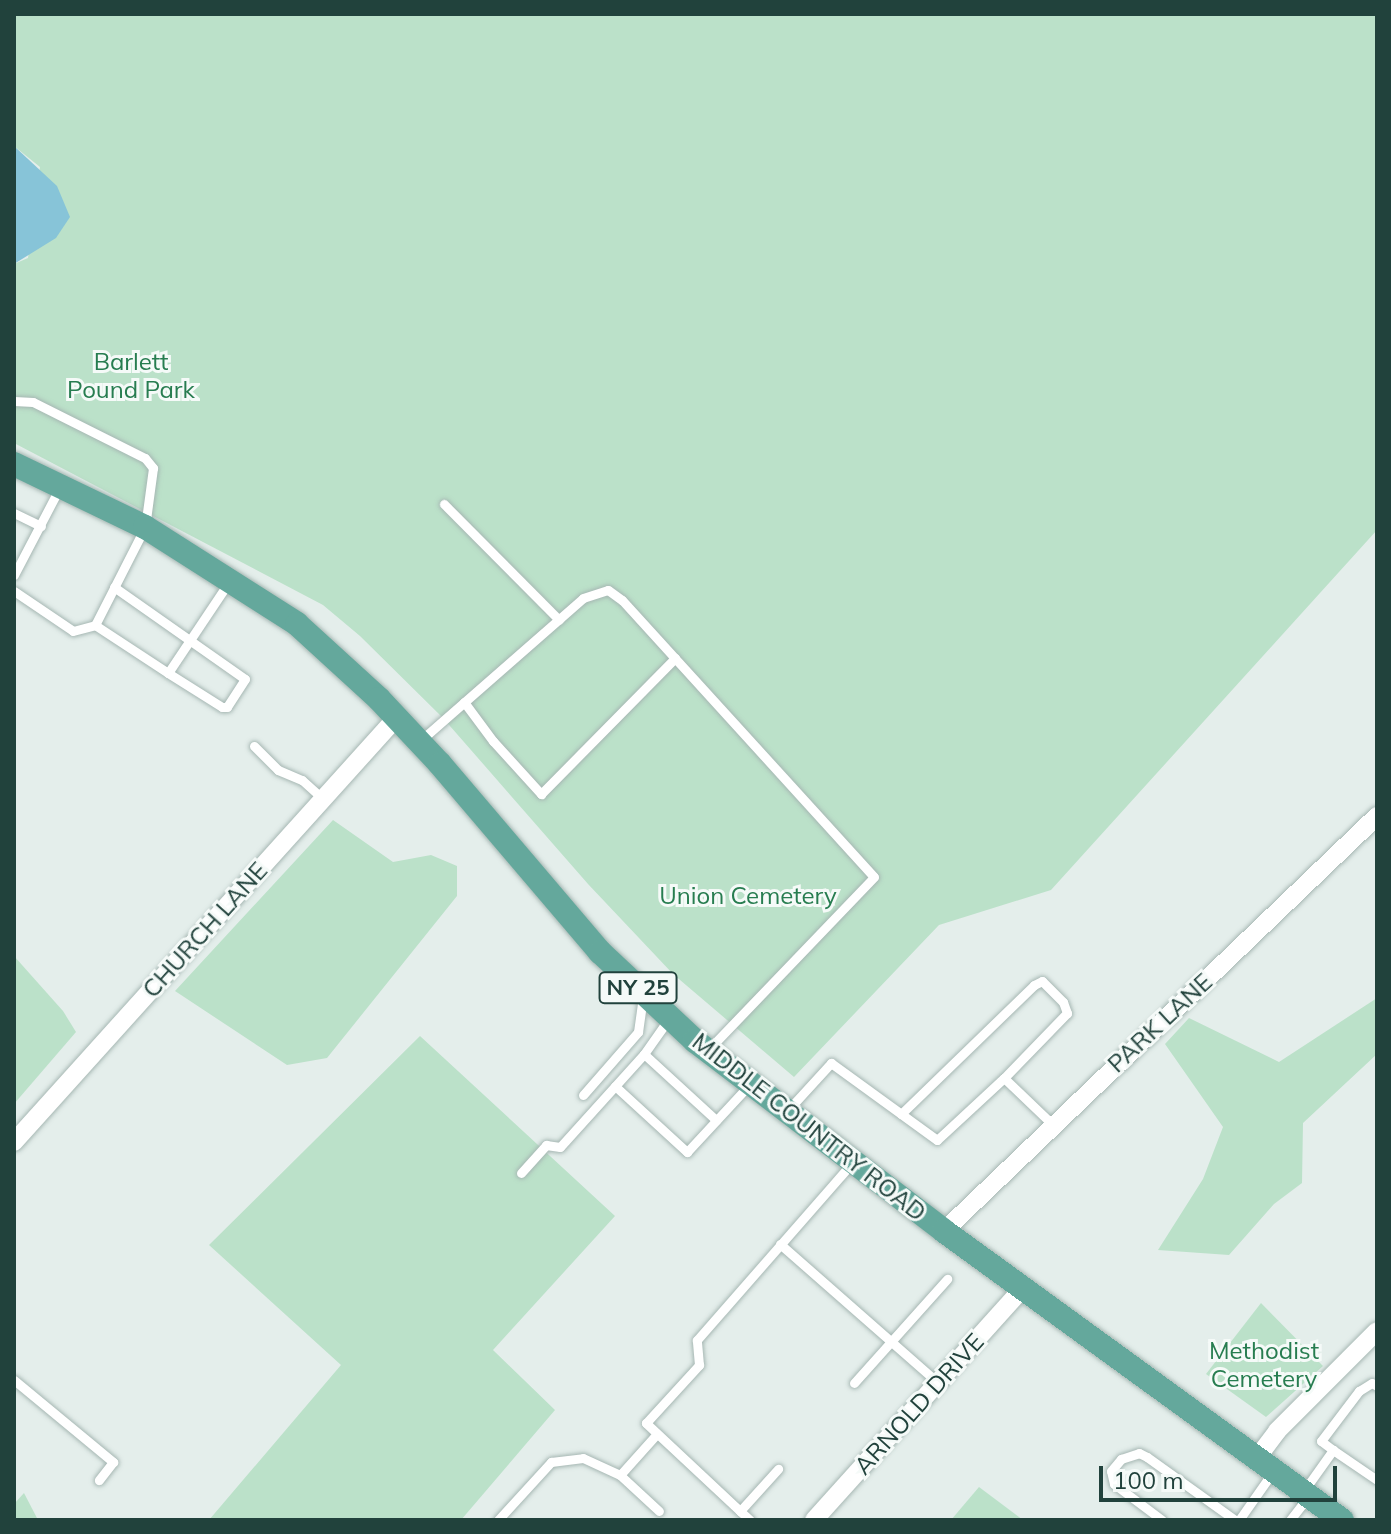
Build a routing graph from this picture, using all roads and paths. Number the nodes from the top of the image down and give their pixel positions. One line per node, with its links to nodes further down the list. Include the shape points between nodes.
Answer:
1 (14, 401): 7 (lane, via 33,402 145,458 153,475)
2 (14, 464): 3 (main road, MIDDLE COUNTRY ROAD / NY 25)
3 (60, 486): 6 (lane); 7 (main road, MIDDLE COUNTRY ROAD / NY 25)
4 (444, 504): 12 (lane)
5 (14, 513): 6 (lane)
6 (41, 526): 8 (lane)
7 (145, 527): 9 (main road, MIDDLE COUNTRY ROAD / NY 25); 10 (lane)
8 (14, 575)
9 (231, 579): 14 (lane); 18 (main road, MIDDLE COUNTRY ROAD / NY 25, via 297,624)
10 (114, 587): 13 (lane); 14 (lane)
11 (14, 591): 13 (lane, via 73,631)
12 (559, 620): 15 (lane, via 583,598 608,590); 17 (lane)
13 (95, 625): 16 (lane)
14 (190, 640): 16 (lane); 16 (lane, via 244,675 227,707)
15 (675, 658): 17 (lane, via 541,794); 25 (lane, via 874,877)
16 (168, 673)
17 (464, 702): 19 (lane)
18 (396, 718): 19 (main road, MIDDLE COUNTRY ROAD / NY 25); 21 (street, CHURCH LANE)
19 (418, 742): 23 (main road, MIDDLE COUNTRY ROAD / NY 25, via 488,816 600,952)
20 (254, 746): 21 (lane, via 278,770 302,780)
21 (323, 799): 35 (street, CHURCH LANE)
22 (1377, 816): 34 (street, PARK LANE)
23 (643, 993): 24 (main road, MIDDLE COUNTRY ROAD / NY 25); 30 (lane, via 638,1032)
24 (670, 1018): 25 (main road, MIDDLE COUNTRY ROAD / NY 25); 26 (lane)
25 (708, 1050): 28 (main road, MIDDLE COUNTRY ROAD / NY 25)
26 (644, 1054): 29 (lane); 33 (lane)
27 (1004, 1078): 32 (lane, via 937,1140); 32 (lane, via 1067,1013 1042,981); 34 (lane)
28 (751, 1082): 31 (main road, MIDDLE COUNTRY ROAD / NY 25); 33 (lane)
29 (615, 1086): 33 (lane, via 687,1152); 37 (lane, via 560,1147 546,1145)
30 (583, 1095)
31 (788, 1110): 32 (lane, via 831,1063); 36 (main road, MIDDLE COUNTRY ROAD / NY 25)
32 (901, 1114)
33 (716, 1120)
34 (1053, 1125): 38 (street, PARK LANE)
35 (14, 1142)
36 (855, 1159): 38 (main road, MIDDLE COUNTRY ROAD / NY 25); 39 (lane)
37 (521, 1173)
38 (944, 1231): 41 (main road, MIDDLE COUNTRY ROAD / NY 25)
39 (780, 1244): 43 (lane); 48 (lane, via 697,1340 699,1365 646,1423)
40 (947, 1279): 43 (lane)
41 (1023, 1288): 45 (street, ARNOLD DRIVE); 50 (main road, MIDDLE COUNTRY ROAD / NY 25)
42 (1377, 1331): 50 (street, via 1277,1431)
43 (890, 1341): 45 (lane); 46 (lane)
44 (14, 1380): 53 (lane, via 113,1462)
45 (937, 1382): 60 (street, ARNOLD DRIVE)
46 (854, 1383)
47 (1377, 1386): 49 (lane, via 1372,1383 1359,1391 1321,1441)
48 (655, 1436): 52 (lane); 57 (lane)
49 (1333, 1450): 54 (lane); 55 (lane)
50 (1266, 1464): 55 (main road, MIDDLE COUNTRY ROAD / NY 25); 62 (lane)
51 (778, 1469): 57 (lane)
52 (620, 1475): 56 (lane); 58 (lane, via 583,1458 551,1462)
53 (99, 1480)
54 (1377, 1480)
55 (1306, 1494): 63 (lane); 64 (main road, MIDDLE COUNTRY ROAD / NY 25)
56 (659, 1511)
57 (740, 1511): 59 (lane)
58 (498, 1520)
59 (750, 1520)
60 (814, 1520)
61 (1162, 1520): 62 (lane, via 1114,1484 1111,1471 1121,1459 1139,1453 1155,1461)
62 (1237, 1520)
63 (1290, 1520)
64 (1342, 1520)

